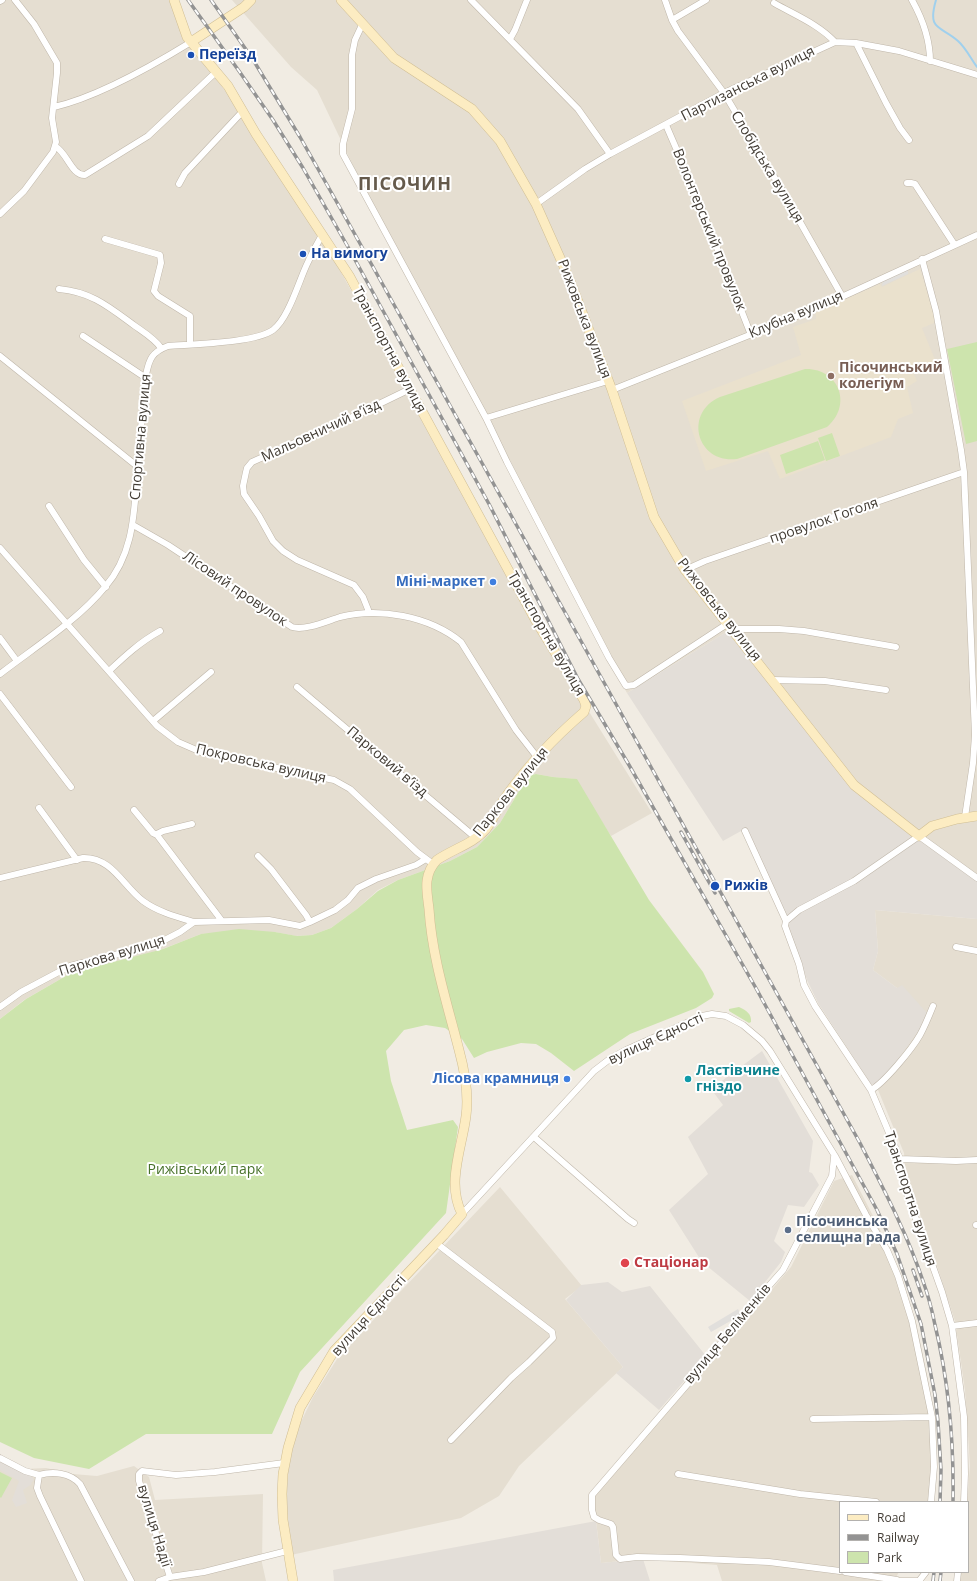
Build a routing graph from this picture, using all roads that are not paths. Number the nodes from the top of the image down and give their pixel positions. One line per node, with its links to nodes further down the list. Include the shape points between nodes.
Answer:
1 (15, 0): 21 (street, via 34,24 55,59 58,69)
2 (174, 0): 14 (street, Транспортна вулиця, via 184,31)
3 (251, 0): 14 (street)
4 (341, 0): 12 (street, Рижовська вулиця)
5 (471, 0): 13 (street)
6 (528, 0): 13 (street)
7 (665, 0): 11 (street, Слобідська вулиця)
8 (706, 0): 11 (street)
9 (912, 0): 17 (street, via 922,20 930,50)
10 (774, 3): 15 (street, via 811,23)
11 (672, 20): 20 (street, Слобідська вулиця, via 678,32)
12 (362, 25): 29 (street, Рижовська вулиця, via 394,58 472,109 484,121 500,141); 46 (street, via 352,55 352,109 343,144 344,154)
13 (510, 39): 26 (street, via 578,109)
14 (191, 42): 18 (street, Транспортна вулиця); 21 (street, via 162,60 111,85)
15 (835, 42): 16 (street, Партизанська вулиця); 20 (street, Партизанська вулиця)
16 (856, 43): 17 (street, Партизанська вулиця, via 898,51); 24 (street, via 886,103)
17 (930, 61): 19 (street, Партизанська вулиця)
18 (217, 70): 22 (street, Транспортна вулиця); 25 (street, via 148,136 85,175 77,174 64,154)
19 (977, 75)
20 (724, 93): 23 (street, Партизанська вулиця); 37 (street, Слобідська вулиця)
21 (54, 107): 25 (street, via 52,118)
22 (243, 111): 28 (street, via 185,173); 32 (street, Транспортна вулиця)
23 (666, 125): 26 (street, Партизанська вулиця); 38 (street, Волонтерський провулок)
24 (909, 140)
25 (56, 147): 30 (street, via 24,191)
26 (610, 154): 29 (street, Партизанська вулиця)
27 (907, 183): 34 (street, via 915,184)
28 (179, 184)
29 (536, 204): 44 (street, Рижовська вулиця, via 569,278)
30 (0, 214)
31 (977, 234): 34 (street, Клубна вулиця)
32 (322, 235): 40 (street, via 282,320 274,329 252,338); 45 (street, Транспортна вулиця, via 350,277)
33 (105, 239): 40 (street, via 160,255 161,264 154,291 190,316)
34 (954, 244): 35 (street, Клубна вулиця)
35 (922, 259): 37 (street, Клубна вулиця); 48 (street, via 936,311)
36 (58, 289): 41 (street, via 76,291 106,305)
37 (842, 296): 38 (street, Клубна вулиця)
38 (751, 335): 44 (street, Клубна вулиця)
39 (83, 336): 43 (street)
40 (190, 344): 41 (street)
41 (161, 348): 43 (street, Спортивна вулиця, via 151,357)
42 (0, 356): 47 (street)
43 (146, 378): 47 (street, Спортивна вулиця)
44 (610, 386): 46 (street, Клубна вулиця); 52 (street, Рижовська вулиця, via 654,517)
45 (410, 389): 54 (street, Мальовничий в’їзд, via 252,462 247,468 244,480 244,494 247,500 278,547 297,560 354,585 363,597); 68 (street, Транспортна вулиця, via 536,621 584,700)
46 (486, 418): 56 (street, via 609,658 626,686 634,685)
47 (138, 467): 50 (street, Спортивна вулиця)
48 (964, 472): 52 (street, провулок Гоголя); 75 (street, via 975,735)
49 (49, 506): 53 (street, via 84,560)
50 (133, 525): 53 (street, Спортивна вулиця, via 126,551); 54 (street, Лісовий провулок, via 168,545 292,627 302,628)
51 (0, 548): 55 (street, Покровська вулиця)
52 (685, 570): 56 (street, Рижовська вулиця)
53 (106, 587): 55 (street, Спортивна вулиця)
54 (369, 612): 70 (street, Лісовий провулок, via 418,620 445,631 461,642 516,730)
55 (67, 623): 60 (street, Спортивна вулиця); 61 (street, Покровська вулиця)
56 (729, 627): 59 (street, via 804,631); 64 (street, Рижовська вулиця)
57 (160, 631): 61 (street, via 149,637)
58 (0, 638): 60 (street)
59 (896, 647)
60 (17, 661): 63 (street, Спортивна вулиця)
61 (109, 671): 69 (street, Покровська вулиця)
62 (211, 672): 69 (street)
63 (0, 674)
64 (772, 680): 66 (street, via 825,681); 79 (street, Рижовська вулиця, via 854,785)
65 (297, 687): 80 (street, Парковий в’їзд)
66 (886, 690)
67 (0, 694): 71 (street)
68 (584, 712): 70 (street, Паркова вулиця)
69 (152, 721): 83 (street, Покровська вулиця, via 178,742 201,752 334,780 350,789)
70 (537, 757): 80 (street, Паркова вулиця, via 506,796 486,829)
71 (71, 787)
72 (39, 808): 82 (street)
73 (134, 810): 78 (street, via 153,833)
74 (977, 816): 75 (street)
75 (965, 817): 79 (street, via 932,826)
76 (192, 824): 78 (street)
77 (745, 831): 87 (street, Транспортна вулиця)
78 (157, 834): 86 (street)
79 (919, 836): 85 (street, Рижовська вулиця); 87 (street, via 854,881 799,910)
80 (476, 838): 83 (street, Паркова вулиця)
81 (258, 856): 89 (street, via 271,869)
82 (77, 860): 84 (street); 88 (street, via 88,858 104,863 144,901 174,916)
83 (430, 862): 89 (street, Паркова вулиця, via 370,882 358,888 335,910); 99 (street, via 427,882 431,937 467,1092 466,1117 455,1187 457,1204)
84 (0, 878)
85 (977, 878)
86 (222, 921): 88 (street, Паркова вулиця); 89 (street, Паркова вулиця, via 269,920 300,926)
87 (786, 921): 94 (street, Транспортна вулиця, via 785,926 804,985 815,1006)
88 (194, 922): 93 (street, Паркова вулиця, via 155,945 70,966 21,992)
89 (310, 922)
90 (956, 947): 91 (street)
91 (977, 951)
92 (933, 1006): 94 (street, via 916,1041 886,1078)
93 (0, 1007)
94 (871, 1090): 97 (street, Транспортна вулиця)
95 (534, 1137): 96 (street, вулиця Єдності, via 604,1063 626,1050 702,1016 712,1014 726,1016 738,1022 770,1050); 99 (street, вулиця Єдності); 100 (street)
96 (834, 1156): 104 (street, via 887,1250 898,1276 912,1321); 115 (street, вулиця Беліменків, via 832,1176 783,1270 592,1494 592,1510 594,1517 614,1527 616,1555 620,1559 637,1557 769,1562)
97 (900, 1159): 98 (street); 103 (street, Транспортна вулиця, via 905,1188)
98 (977, 1160)
99 (462, 1214): 101 (street, вулиця Єдності)
100 (634, 1223)
101 (436, 1243): 106 (street, via 553,1335 530,1362 511,1378); 108 (street, вулиця Єдності, via 334,1351 300,1408)
102 (977, 1323): 103 (street)
103 (952, 1326): 113 (street, Транспортна вулиця, via 964,1417)
104 (932, 1417): 105 (street); 112 (street, via 934,1467)
105 (813, 1419)
106 (452, 1440)
107 (0, 1458): 110 (street)
108 (284, 1463): 114 (street, вулиця Єдності, via 282,1494); 118 (street, вулиця Надії, via 176,1475 142,1471 139,1474)
109 (678, 1474): 111 (street, via 800,1494)
110 (39, 1475): 120 (street, via 37,1488 40,1496); 121 (street, via 48,1473 71,1476 80,1484)
111 (866, 1501)
112 (931, 1501)
113 (964, 1501)
114 (287, 1551): 118 (street, вулиця Надії); 123 (street, вулиця Єдності)
115 (839, 1571)
116 (851, 1573): 119 (street)
117 (925, 1573): 119 (street, via 919,1581)
118 (170, 1578): 122 (street, вулиця Надії)
119 (896, 1580)
120 (81, 1581)
121 (131, 1581)
122 (160, 1581)
123 (293, 1581)

